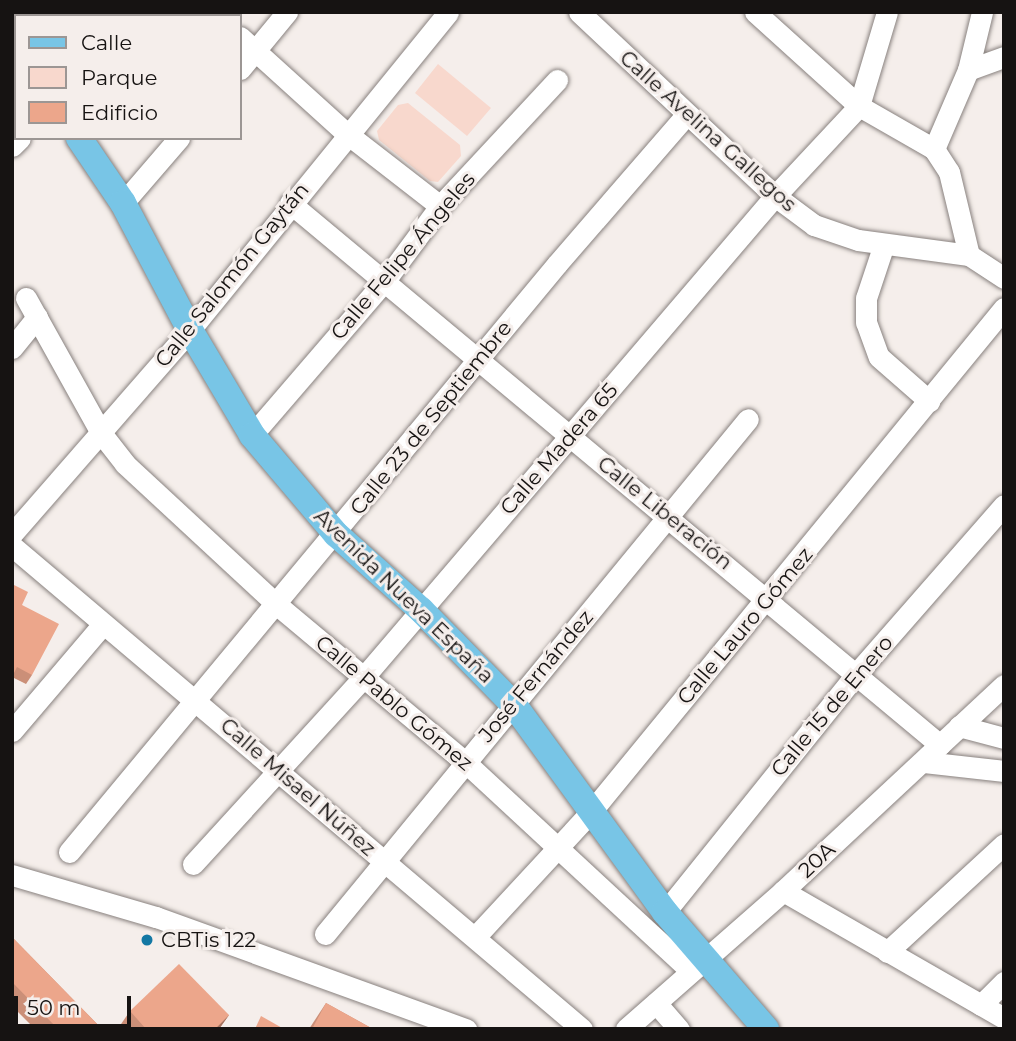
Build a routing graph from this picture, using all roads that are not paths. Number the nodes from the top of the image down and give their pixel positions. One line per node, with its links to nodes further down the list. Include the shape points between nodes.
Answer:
1 (287, 12): 7 (street)
2 (448, 12): 14 (street, Calle Salomón Gaytán)
3 (579, 12): 13 (street, Calle Avelina Gallegos)
4 (755, 12): 12 (street)
5 (887, 12): 12 (street, Calle Madera 65)
6 (982, 12): 10 (street)
7 (248, 44): 9 (street); 14 (street)
8 (1004, 57): 10 (street)
9 (242, 63)
10 (968, 70): 17 (street)
11 (557, 80): 21 (street, Calle Felipe Ángeles)
12 (859, 106): 17 (street); 18 (street, Calle Madera 65)
13 (686, 115): 18 (street, Calle Avelina Gallegos); 31 (street, Calle 23 de Septiembre)
14 (346, 133): 20 (street, Calle Salomón Gaytán); 21 (street)
15 (80, 140): 19 (main road, Avenida Nueva España)
16 (177, 140): 19 (street)
17 (934, 149): 23 (street, via 949,172)
18 (775, 196): 22 (street, Calle Avelina Gallegos, via 828,232); 36 (street, Calle Madera 65)
19 (123, 202): 29 (main road, Avenida Nueva España)
20 (290, 203): 25 (street, Calle Liberación); 29 (street, Calle Salomón Gaytán)
21 (440, 206): 25 (street, Calle Felipe Ángeles)
22 (884, 244): 23 (street, Calle Avelina Gallegos); 32 (street, via 866,298 869,334 879,357)
23 (969, 255): 24 (street)
24 (1004, 278)
25 (386, 279): 31 (street, Calle Liberación); 35 (street, Calle Felipe Ángeles)
26 (26, 298): 28 (street, Calle Pablo Gómez)
27 (1004, 307): 32 (street, Calle Lauro Gómez)
28 (37, 317): 30 (street); 34 (street, Calle Pablo Gómez)
29 (190, 330): 34 (street, Calle Salomón Gaytán); 35 (main road, Avenida Nueva España)
30 (12, 348)
31 (479, 358): 36 (street, Calle Liberación); 40 (street, Calle 23 de Septiembre)
32 (929, 401): 42 (street, Calle Lauro Gómez)
33 (748, 419): 38 (street, José Fernández)
34 (101, 433): 39 (street, Calle Salomón Gaytán); 43 (street, Calle Pablo Gómez, via 125,464)
35 (252, 435): 40 (main road, Avenida Nueva España)
36 (571, 436): 38 (street, Calle Liberación); 44 (street, Calle Madera 65)
37 (1004, 505): 46 (street, Calle 15 de Enero)
38 (668, 516): 42 (street, Calle Liberación); 50 (street, José Fernández)
39 (12, 534)
40 (336, 534): 43 (street, Calle 23 de Septiembre); 44 (main road, Avenida Nueva España)
41 (12, 546): 45 (street, Calle Misael Núñez)
42 (768, 598): 46 (street, Calle Liberación); 59 (street, Calle Lauro Gómez)
43 (276, 604): 47 (street, Calle Pablo Gómez); 49 (street, Calle 23 de Septiembre)
44 (421, 610): 47 (street, Calle Madera 65); 50 (main road, Avenida Nueva España)
45 (103, 624): 49 (street, Calle Misael Núñez); 52 (street)
46 (857, 673): 54 (street, Calle Liberación); 67 (street, Calle 15 de Enero)
47 (363, 678): 55 (street, Calle Pablo Gómez); 57 (street, Calle Madera 65)
48 (1004, 685): 51 (street, 20A)
49 (195, 698): 57 (street, Calle Misael Núñez); 62 (street, Calle 23 de Septiembre)
50 (514, 705): 55 (street, José Fernández); 59 (main road, Avenida Nueva España)
51 (959, 726): 53 (street); 54 (street, 20A)
52 (12, 731)
53 (1004, 738)
54 (940, 745): 56 (street, 20A)
55 (464, 761): 61 (street, Calle Pablo Gómez); 63 (street, José Fernández)
56 (924, 762): 58 (street); 66 (street, 20A)
57 (280, 771): 63 (street, Calle Misael Núñez); 64 (street, Calle Madera 65)
58 (1004, 771)
59 (590, 813): 61 (street, Calle Lauro Gómez); 67 (main road, Avenida Nueva España)
60 (1004, 845): 70 (street)
61 (557, 846): 69 (street, Calle Lauro Gómez); 71 (street, Calle Pablo Gómez)
62 (69, 852)
63 (383, 861): 68 (street, José Fernández); 69 (street, Calle Misael Núñez)
64 (193, 864)
65 (12, 875): 76 (street, via 156,917)
66 (783, 891): 70 (street); 71 (street, 20A)
67 (665, 912): 71 (main road, Avenida Nueva España)
68 (325, 934)
69 (476, 936): 77 (street, Calle Misael Núñez)
70 (887, 951): 74 (street)
71 (697, 965): 73 (street, 20A); 80 (main road, Avenida Nueva España)
72 (1004, 982): 74 (street)
73 (656, 1003): 78 (street, 20A); 79 (street)
74 (981, 1005): 75 (street)
75 (1004, 1018)
76 (466, 1029)
77 (582, 1029)
78 (626, 1029)
79 (679, 1029)
80 (766, 1029)

